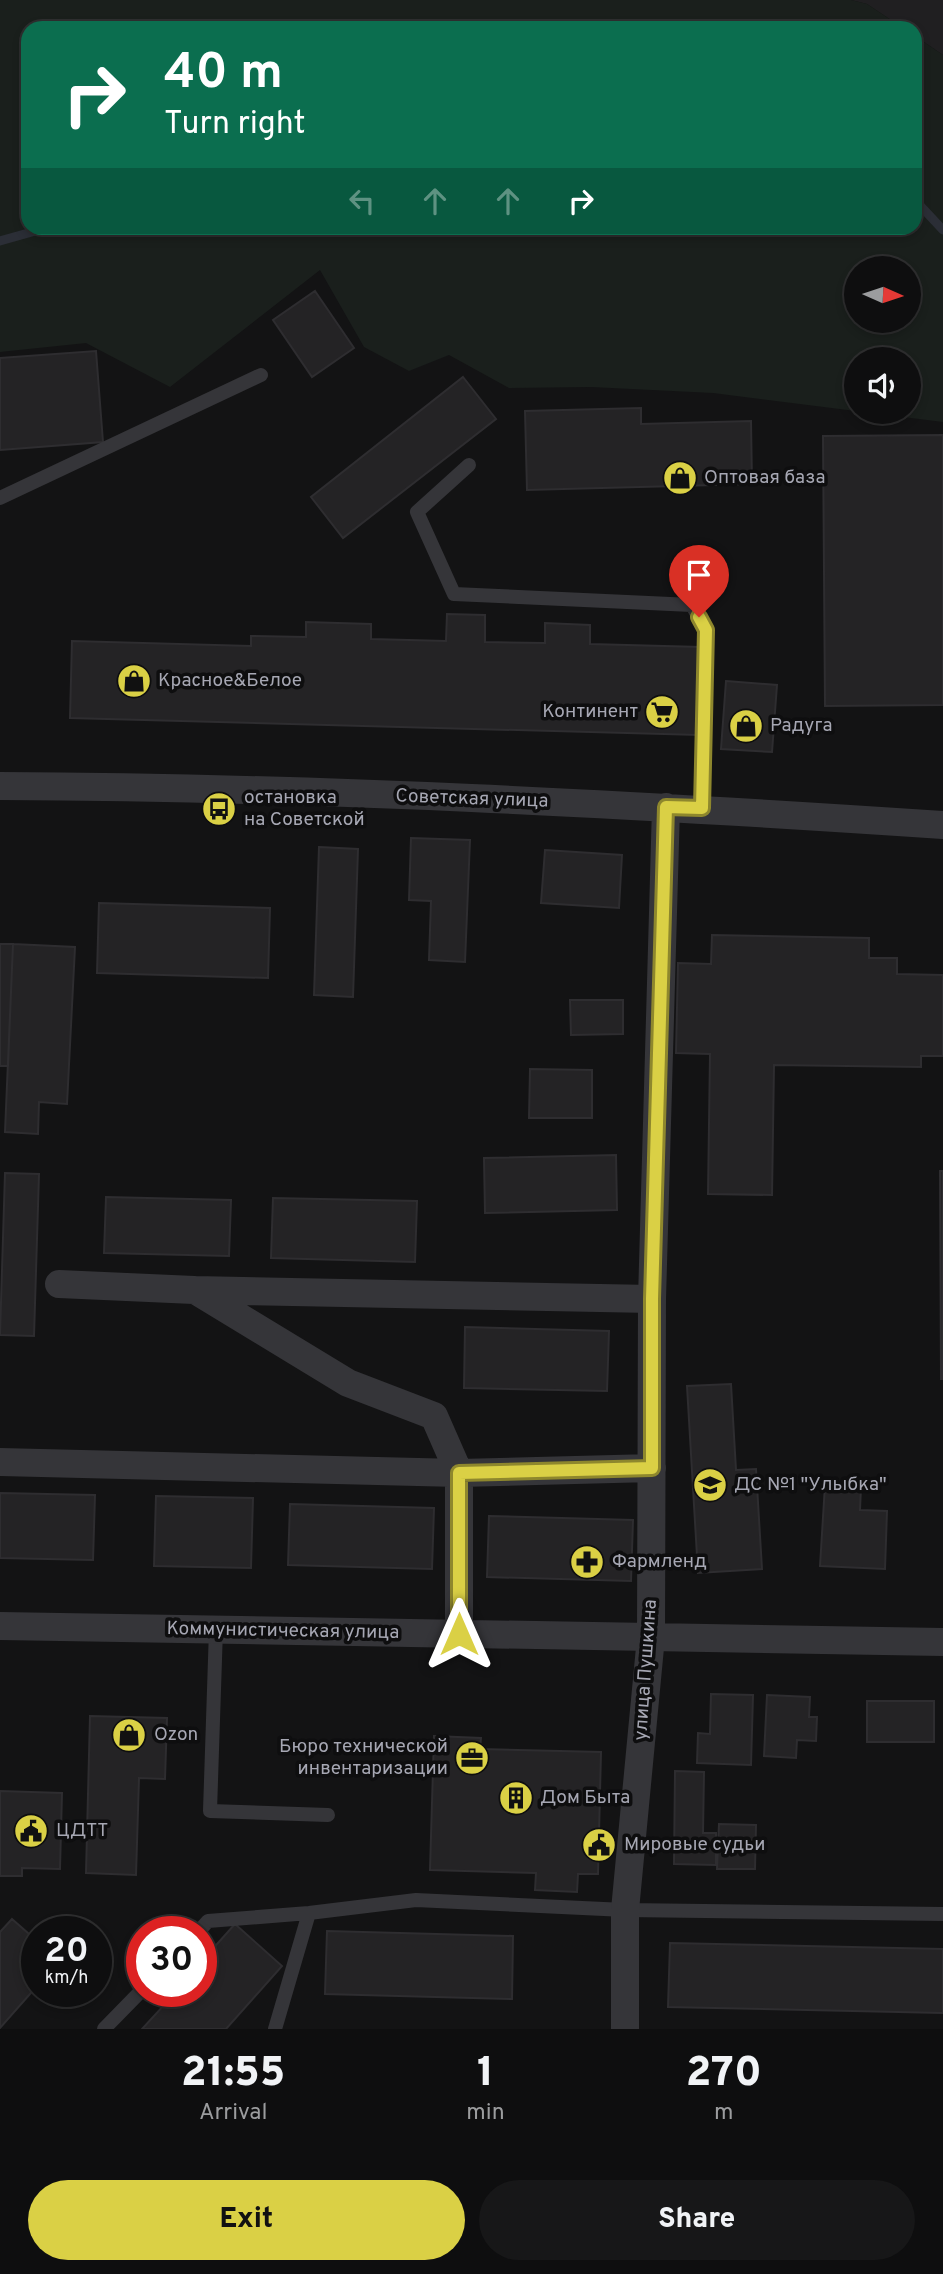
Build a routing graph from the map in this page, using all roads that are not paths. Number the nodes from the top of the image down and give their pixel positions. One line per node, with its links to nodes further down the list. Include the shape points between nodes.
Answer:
1 (261, 375): 3 (lane)
2 (469, 465): 6 (lane, via 417,512 454,594 692,605 706,630)
3 (0, 498)
4 (0, 786): 5 (street, Советская улица)
5 (666, 807): 6 (street, Советская улица); 10 (street, улица Пушкина)
6 (702, 808): 7 (street, Советская улица)
7 (943, 825)
8 (60, 1284): 9 (street)
9 (194, 1290): 10 (street); 13 (street, via 348,1383 434,1416)
10 (652, 1299): 12 (street, улица Пушкина)
11 (0, 1462): 13 (street)
12 (652, 1468): 13 (street); 17 (street, улица Пушкина)
13 (459, 1473): 16 (street)
14 (0, 1626): 15 (street, Коммунистическая улица)
15 (216, 1629): 16 (street, Коммунистическая улица); 19 (lane, via 210,1811)
16 (459, 1634): 17 (street, Коммунистическая улица)
17 (651, 1637): 18 (street, Коммунистическая улица); 20 (street, улица Пушкина)
18 (943, 1642)
19 (328, 1815)
20 (625, 1910): 21 (lane, via 416,1900); 22 (lane); 27 (street, улица Пушкина)
21 (309, 1913): 23 (lane); 26 (lane)
22 (943, 1914)
23 (217, 1921)
24 (126, 2006): 25 (lane)
25 (104, 2029)
26 (275, 2029)
27 (625, 2029)

